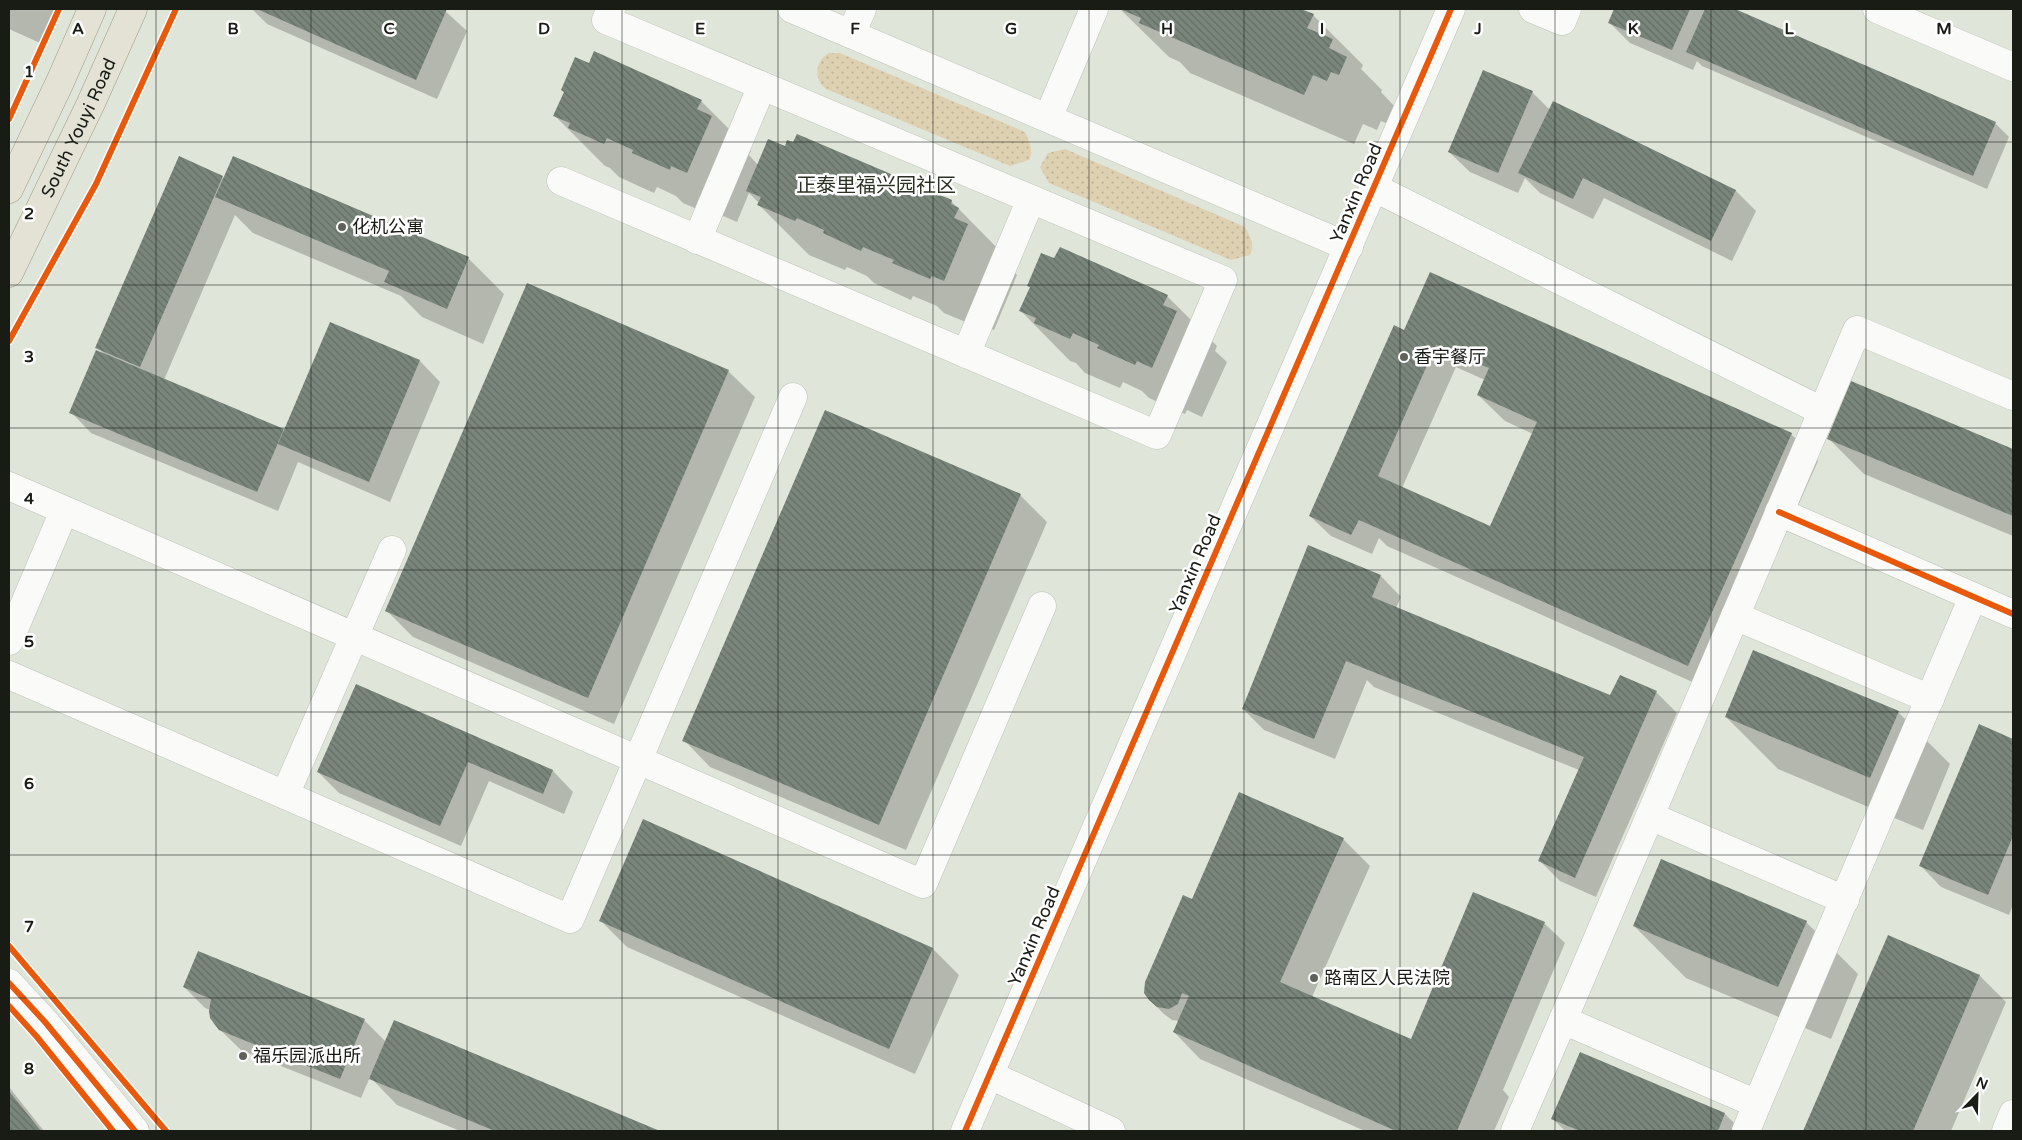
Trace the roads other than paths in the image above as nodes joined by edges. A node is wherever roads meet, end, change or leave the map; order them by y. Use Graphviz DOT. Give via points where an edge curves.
graph roads {
  1 [pos="92,9"];
  2 [pos="133,9"];
  3 [pos="611,9"];
  4 [pos="792,9"];
  5 [pos="862,9"];
  6 [pos="1094,9"];
  7 [pos="1451,9"];
  8 [pos="1533,9"];
  9 [pos="1567,9"];
  10 [pos="1876,9"];
  11 [pos="851,34"];
  12 [pos="2013,66"];
  13 [pos="762,86"];
  14 [pos="1048,118"];
  15 [pos="561,181"];
  16 [pos="1375,188"];
  17 [pos="9,189"];
  18 [pos="1031,199"];
  19 [pos="697,240"];
  20 [pos="1349,248"];
  21 [pos="9,273"];
  22 [pos="966,354"];
  23 [pos="2013,396"];
  24 [pos="793,397"];
  25 [pos="1822,412"];
  26 [pos="9,486"];
  27 [pos="64,510"];
  28 [pos="1779,512"];
  29 [pos="392,550"];
  30 [pos="1973,597"];
  31 [pos="1042,606"];
  32 [pos="2013,614"];
  33 [pos="1735,616"];
  34 [pos="354,636"];
  35 [pos="9,641"];
  36 [pos="9,674"];
  37 [pos="1930,699"];
  38 [pos="638,760"];
  39 [pos="285,794"];
  40 [pos="1650,816"];
  41 [pos="1845,900"];
  42 [pos="9,983"];
  43 [pos="1563,1020"];
  44 [pos="990,1075"];
  45 [pos="1757,1104"];
  46 [pos="2013,1114"];
  47 [pos="135,1131"];
  48 [pos="965,1131"];
  49 [pos="1111,1131"];
  50 [pos="1515,1131"];
  51 [pos="1746,1131"];
  52 [pos="2006,1131"];
  1 -- 17 [label="main road, South Youyi Road"];
  2 -- 21 [label="main road, South Youyi Road"];
  3 -- 13 [label="street" via="606,20"];
  4 -- 11 [label="street"];
  5 -- 11 [label="street"];
  6 -- 14 [label="street"];
  7 -- 16 [label="street, Yanxin Road"];
  8 -- 9 [label="street" via="1562,21"];
  10 -- 12 [label="street"];
  11 -- 14 [label="street"];
  13 -- 18 [label="street"];
  13 -- 19 [label="street"];
  14 -- 20 [label="street"];
  15 -- 19 [label="street"];
  16 -- 20 [label="street, Yanxin Road"];
  16 -- 25 [label="street"];
  18 -- 22 [label="street"];
  18 -- 22 [label="street" via="1223,280 1157,436"];
  19 -- 22 [label="street"];
  20 -- 44 [label="street, Yanxin Road"];
  23 -- 25 [label="street" via="1857,330"];
  24 -- 38 [label="street"];
  25 -- 28 [label="street"];
  26 -- 27 [label="street"];
  27 -- 34 [label="street"];
  27 -- 35 [label="street"];
  28 -- 30 [label="street"];
  28 -- 33 [label="street"];
  29 -- 34 [label="street"];
  30 -- 32 [label="street"];
  30 -- 37 [label="street"];
  31 -- 38 [label="street" via="923,884"];
  33 -- 37 [label="street"];
  33 -- 40 [label="street"];
  34 -- 38 [label="street"];
  34 -- 39 [label="street"];
  36 -- 39 [label="street"];
  37 -- 41 [label="street"];
  38 -- 39 [label="street" via="570,919"];
  40 -- 41 [label="street"];
  40 -- 43 [label="street"];
  41 -- 45 [label="street"];
  42 -- 47 [label="street"];
  43 -- 45 [label="street"];
  43 -- 50 [label="street"];
  44 -- 48 [label="street, Yanxin Road"];
  44 -- 49 [label="street"];
  45 -- 51 [label="street"];
  46 -- 52 [label="street"];
}
